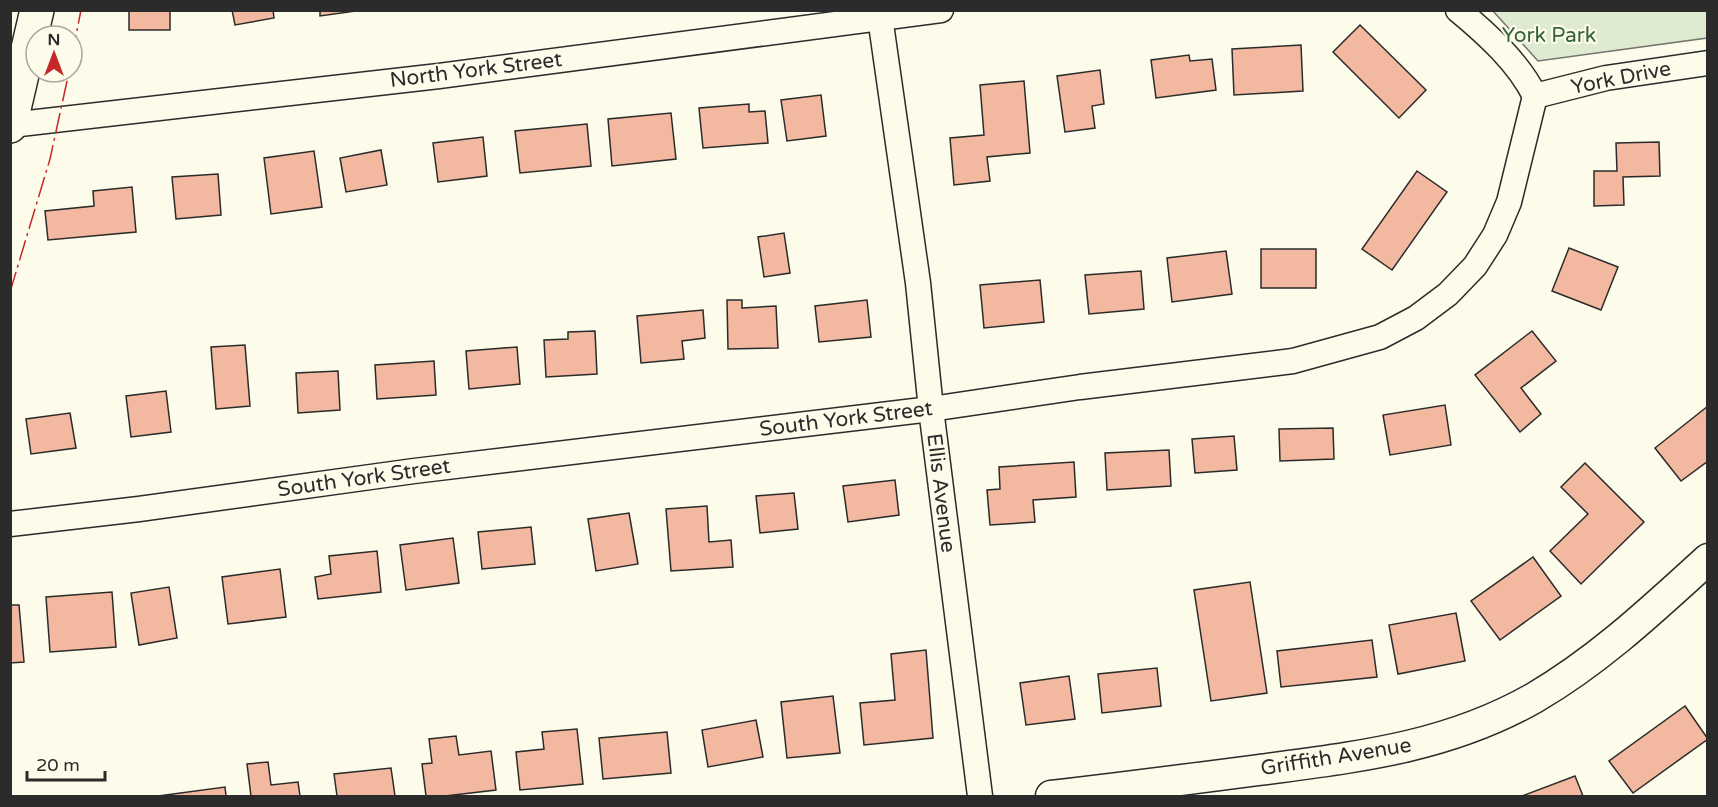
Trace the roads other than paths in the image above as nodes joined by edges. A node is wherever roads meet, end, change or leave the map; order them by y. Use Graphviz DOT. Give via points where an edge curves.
graph roads {
  1 [pos="37,10"];
  2 [pos="941,10"];
  3 [pos="1458,10"];
  4 [pos="879,14"];
  5 [pos="1707,63"];
  6 [pos="1535,96"];
  7 [pos="11,125"];
  8 [pos="931,410"];
  9 [pos="10,524"];
  10 [pos="1707,559"];
  11 [pos="980,796"];
  12 [pos="1052,796"];
  1 -- 7 [label="main road"];
  2 -- 4 [label="street, North York Street"];
  3 -- 6 [label="street" via="1504,53 1527,79"];
  4 -- 7 [label="street, North York Street" via="439,76"];
  4 -- 8 [label="street, Ellis Avenue" via="918,284"];
  5 -- 6 [label="street, York Drive" via="1606,78"];
  6 -- 8 [label="street, South York Street" via="1509,202 1496,235 1475,266 1448,294 1416,318 1380,337 1293,361"];
  8 -- 9 [label="street, South York Street"];
  8 -- 11 [label="street, Ellis Avenue"];
  10 -- 12 [label="street, Griffith Avenue" via="1620,639 1577,671 1484,722 1431,741 1374,754"];
}
